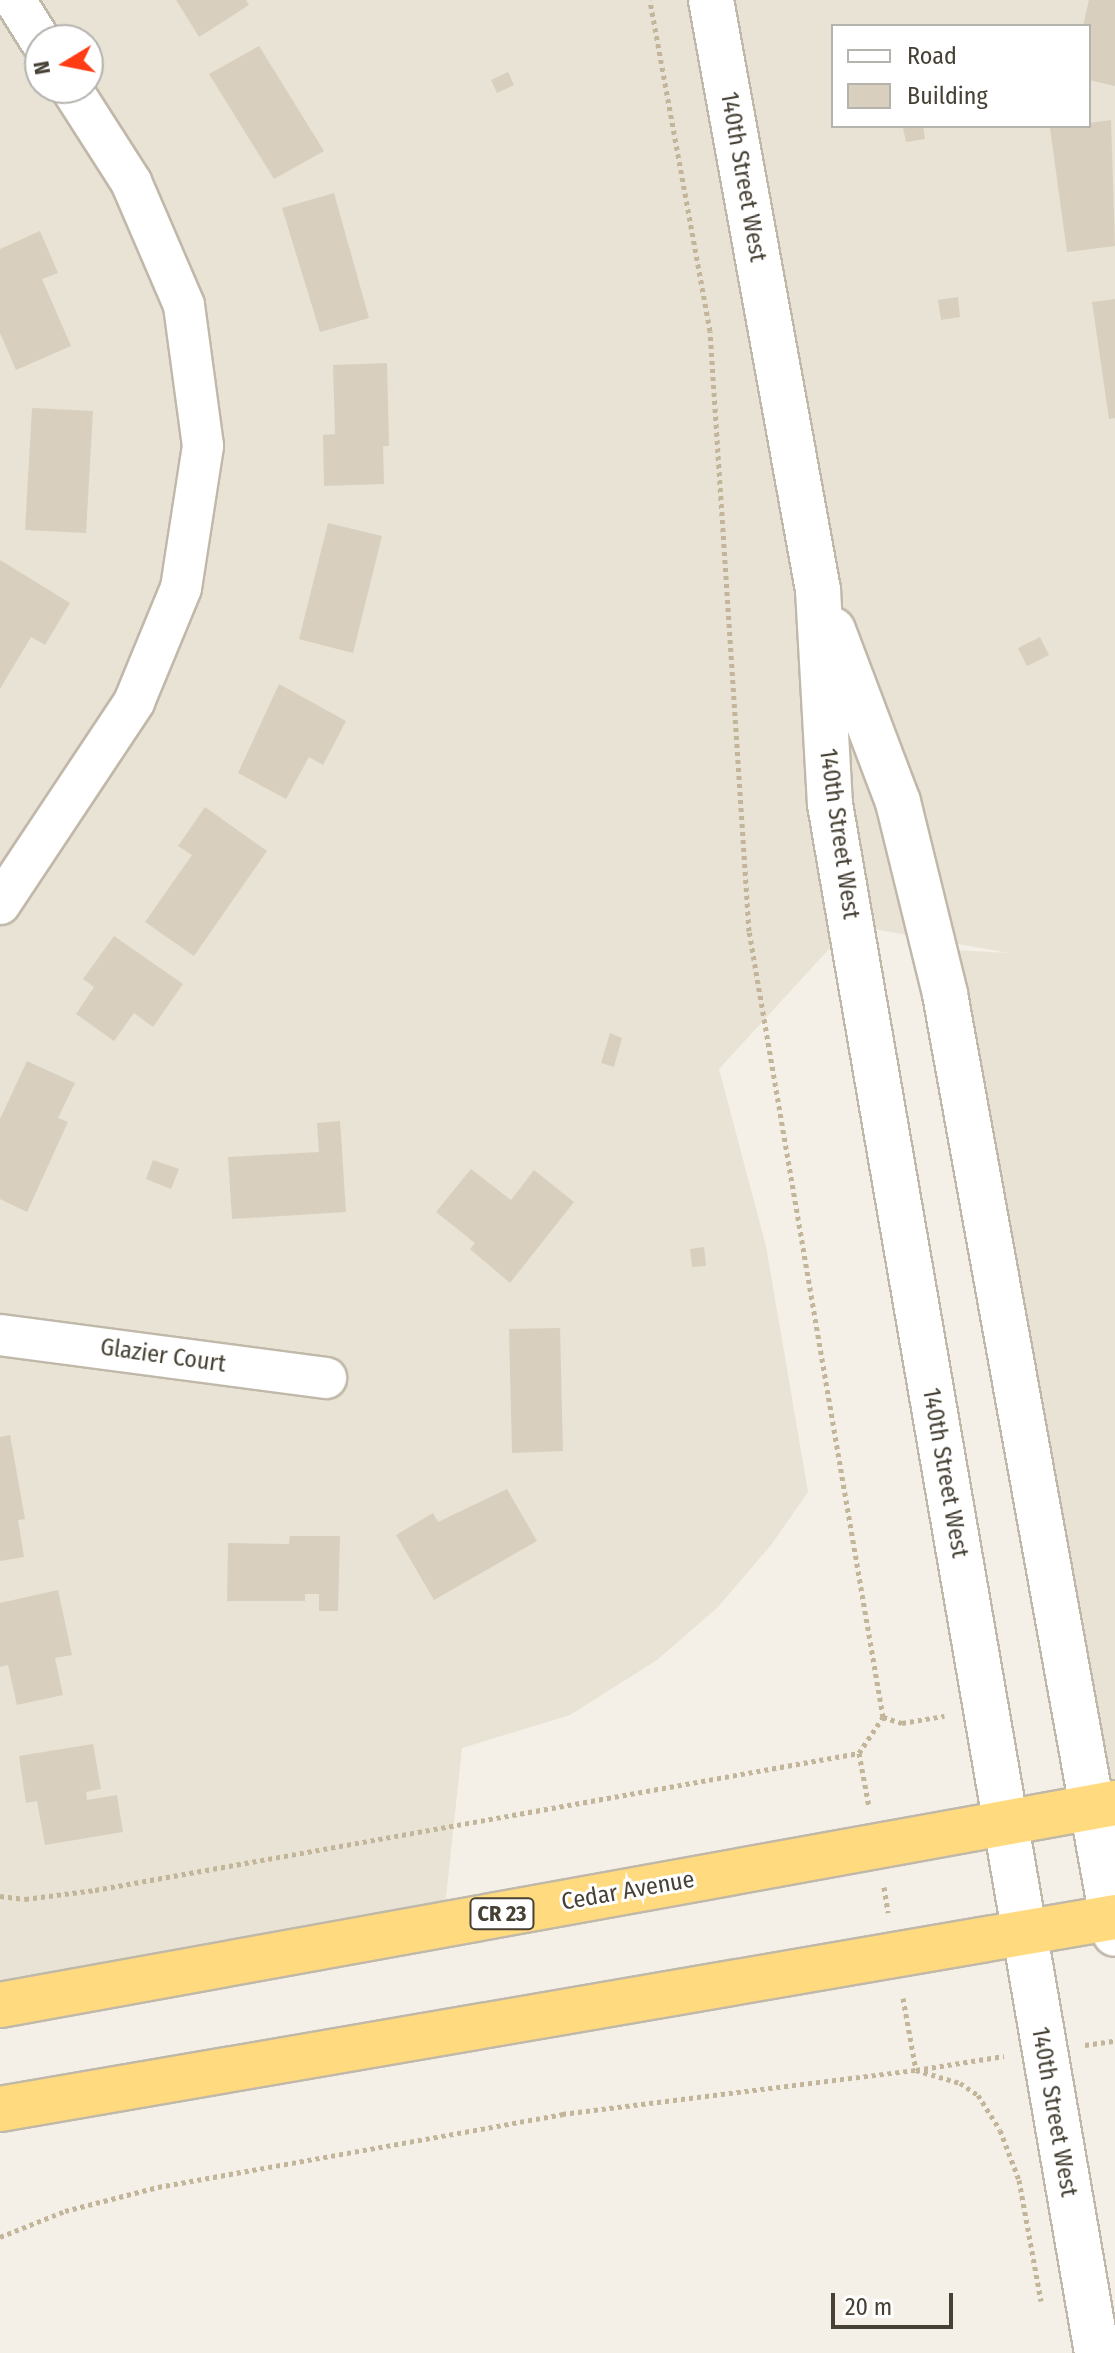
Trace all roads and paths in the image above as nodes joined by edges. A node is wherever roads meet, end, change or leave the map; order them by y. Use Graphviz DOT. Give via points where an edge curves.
graph roads {
  1 [pos="15,0"];
  2 [pos="650,0"];
  3 [pos="711,0"];
  4 [pos="30,24"];
  5 [pos="81,104"];
  6 [pos="818,590"];
  7 [pos="12,856"];
  8 [pos="0,904"];
  9 [pos="0,1335"];
  10 [pos="326,1378"];
  11 [pos="1104,1805"];
  12 [pos="1005,1823"];
  13 [pos="0,1896"];
  14 [pos="1114,1923"];
  15 [pos="1024,1933"];
  16 [pos="0,2005"];
  17 [pos="0,2109"];
  18 [pos="0,2237"];
  19 [pos="1042,2306"];
  20 [pos="1097,2353"];
  1 -- 4 [label="street"];
  2 -- 13 [label="path" via="710,331 749,931 883,1717 859,1753 95,1890 25,1899"];
  3 -- 6 [label="street, 140th Street West"];
  5 -- 7 [label="street" via="131,182 184,305 203,446 181,588 134,702"];
  6 -- 11 [label="street, 140th Street West" via="898,802 945,994"];
  6 -- 12 [label="street, 140th Street West" via="830,804"];
  7 -- 8 [label="street"];
  9 -- 10 [label="street, Glazier Court"];
  11 -- 12 [label="highway, Cedar Avenue / CR 23"];
  11 -- 14 [label="street, 140th Street West"];
  12 -- 15 [label="street, 140th Street West"];
  12 -- 16 [label="highway, Cedar Avenue / CR 23"];
  14 -- 15 [label="highway"];
  15 -- 17 [label="highway"];
  15 -- 20 [label="street, 140th Street West"];
  18 -- 19 [label="path" via="65,2211 204,2179 562,2114 916,2070 960,2083 978,2095 1000,2130 1019,2180"];
}
